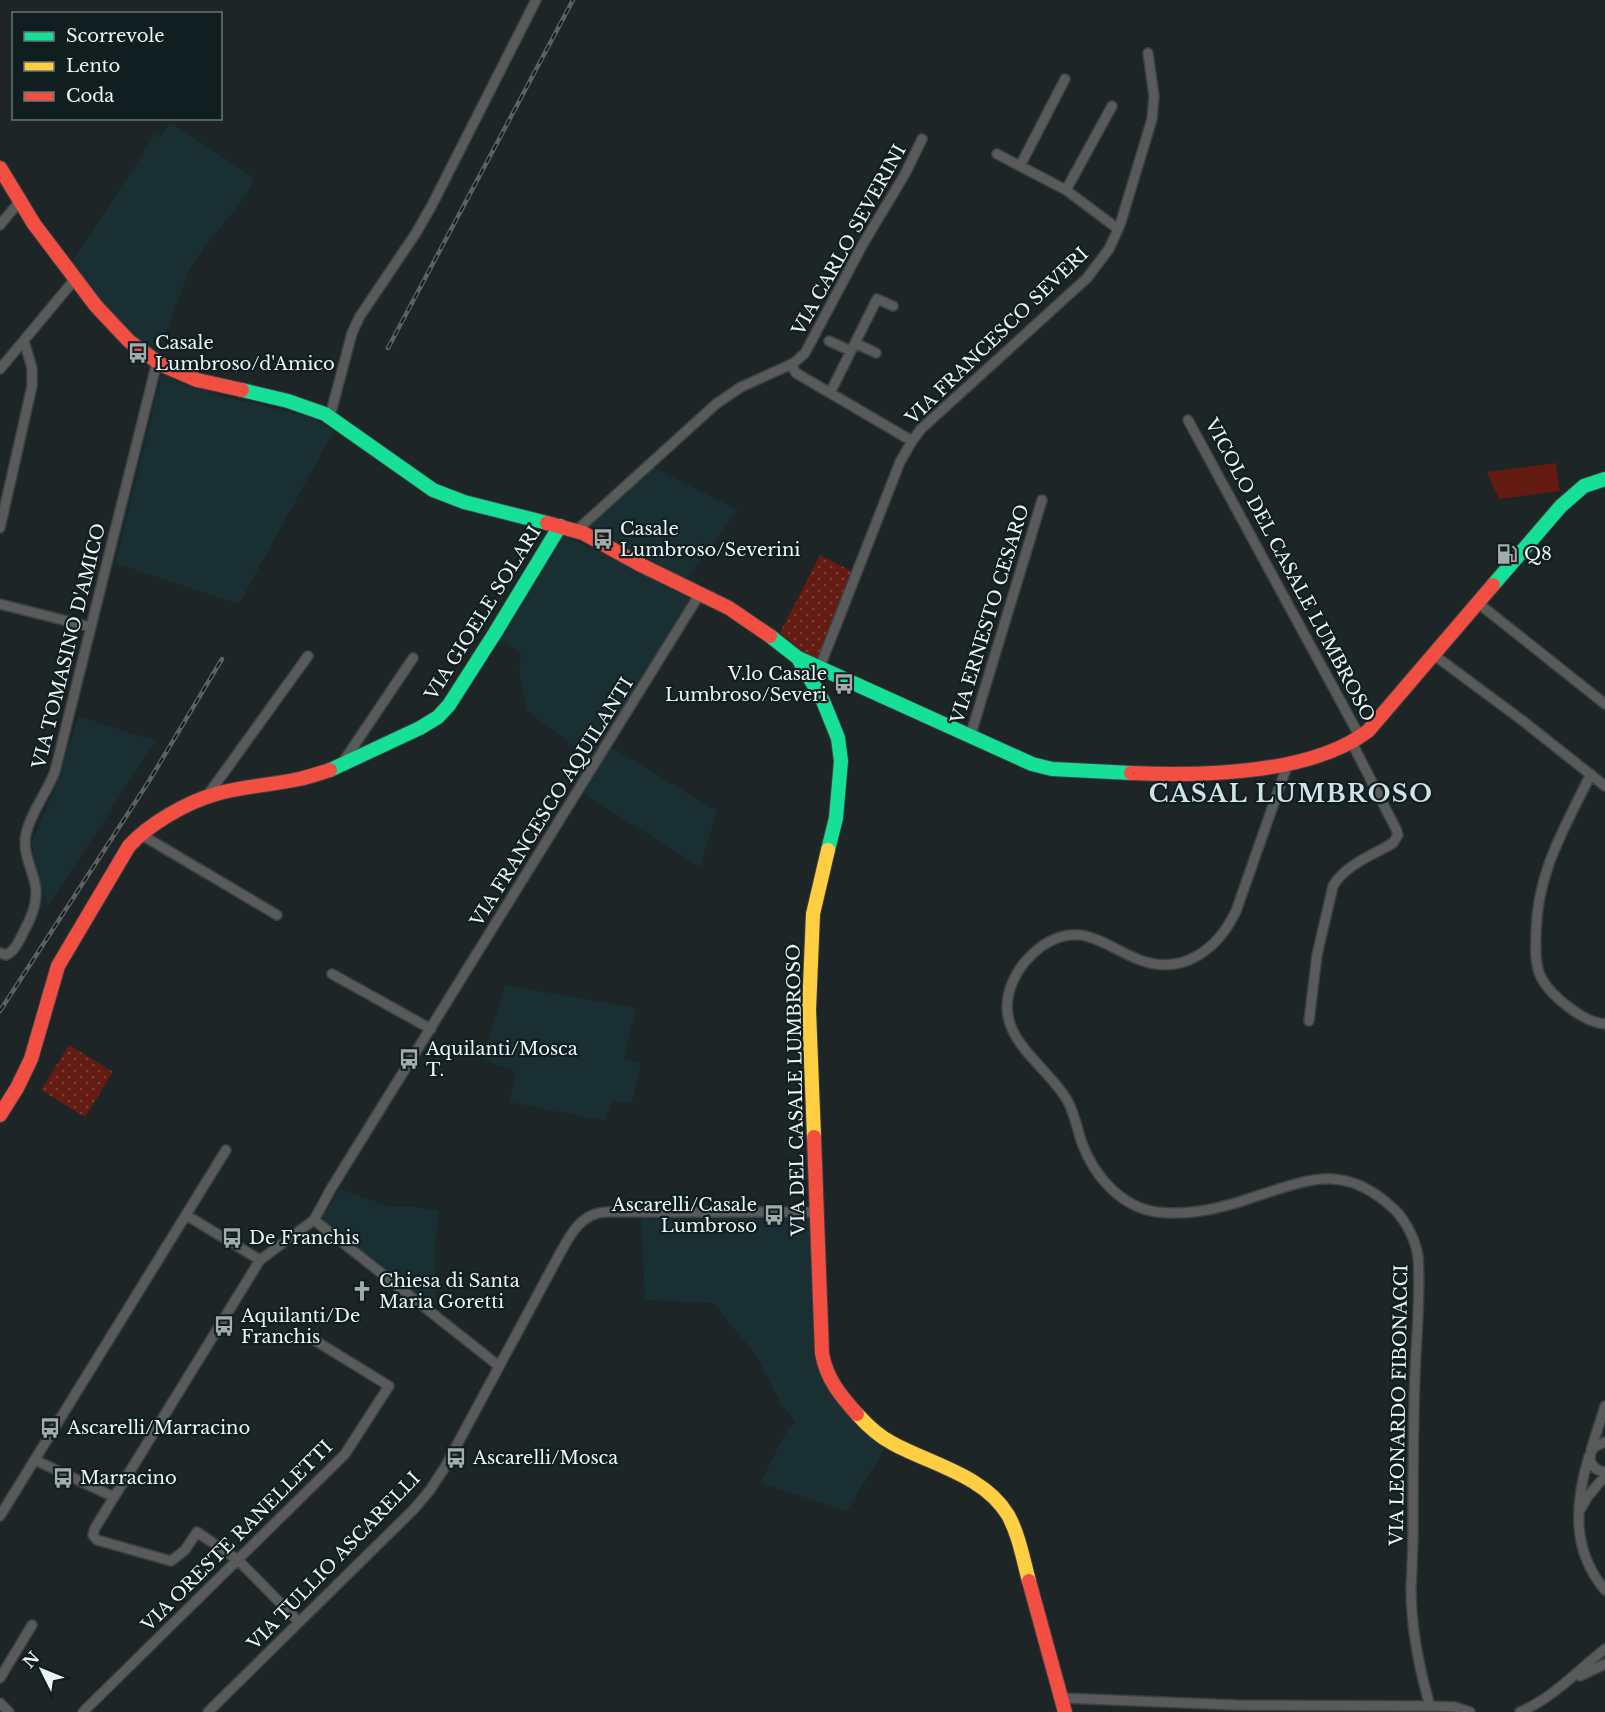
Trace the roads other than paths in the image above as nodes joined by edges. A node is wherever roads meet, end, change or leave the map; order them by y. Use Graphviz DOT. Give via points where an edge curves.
graph roads {
  1 [pos="536,0"];
  2 [pos="1149,53"];
  3 [pos="1065,79"];
  4 [pos="1112,106"];
  5 [pos="922,139"];
  6 [pos="997,154"];
  7 [pos="1020,166"];
  8 [pos="0,168"];
  9 [pos="1066,190"];
  10 [pos="19,202"];
  11 [pos="0,225"];
  12 [pos="1118,229"];
  13 [pos="75,279"];
  14 [pos="893,306"];
  15 [pos="24,341"];
  16 [pos="829,341"];
  17 [pos="853,347"];
  18 [pos="876,353"];
  19 [pos="157,362"];
  20 [pos="791,364"];
  21 [pos="0,369"];
  22 [pos="830,393"];
  23 [pos="330,416"];
  24 [pos="1188,420"];
  25 [pos="912,441"];
  26 [pos="1605,479"];
  27 [pos="1042,500"];
  28 [pos="560,526"];
  29 [pos="0,528"];
  30 [pos="576,531"];
  31 [pos="701,592"];
  32 [pos="1478,603"];
  33 [pos="0,604"];
  34 [pos="91,627"];
  35 [pos="1434,655"];
  36 [pos="308,656"];
  37 [pos="413,658"];
  38 [pos="798,658"];
  39 [pos="819,669"];
  40 [pos="1605,704"];
  41 [pos="970,737"];
  42 [pos="1356,740"];
  43 [pos="1288,763"];
  44 [pos="340,767"];
  45 [pos="1591,774"];
  46 [pos="1605,786"];
  47 [pos="205,798"];
  48 [pos="141,834"];
  49 [pos="278,915"];
  50 [pos="0,953"];
  51 [pos="332,974"];
  52 [pos="1309,1021"];
  53 [pos="1605,1024"];
  54 [pos="431,1029"];
  55 [pos="0,1114"];
  56 [pos="226,1150"];
  57 [pos="816,1212"];
  58 [pos="186,1215"];
  59 [pos="314,1220"];
  60 [pos="260,1260"];
  61 [pos="311,1338"];
  62 [pos="499,1366"];
  63 [pos="1604,1411"];
  64 [pos="1605,1435"];
  65 [pos="1605,1442"];
  66 [pos="1590,1453"];
  67 [pos="35,1460"];
  68 [pos="1605,1474"];
  69 [pos="114,1497"];
  70 [pos="1578,1515"];
  71 [pos="0,1516"];
  72 [pos="238,1560"];
  73 [pos="1605,1590"];
  74 [pos="299,1622"];
  75 [pos="32,1625"];
  76 [pos="1605,1649"];
  77 [pos="1605,1664"];
  78 [pos="0,1678"];
  79 [pos="1569,1681"];
  80 [pos="0,1703"];
  81 [pos="1064,1705"];
  82 [pos="1430,1706"];
  83 [pos="1235,1709"];
  84 [pos="9,1712"];
  85 [pos="83,1712"];
  86 [pos="208,1712"];
  87 [pos="1470,1712"];
  88 [pos="1520,1712"];
  1 -- 23 [label="street" via="432,205 360,316"];
  2 -- 12 [label="street, VIA FRANCESCO SEVERI" via="1153,115"];
  3 -- 7 [label="street"];
  4 -- 9 [label="street"];
  5 -- 20 [label="street, VIA CARLO SEVERINI" via="813,340"];
  6 -- 7 [label="street"];
  7 -- 9 [label="street"];
  8 -- 10 [label="street, VIA DEL CASALE LUMBROSO"];
  9 -- 12 [label="street"];
  10 -- 11 [label="street"];
  10 -- 13 [label="street, VIA DEL CASALE LUMBROSO"];
  12 -- 25 [label="street, VIA FRANCESCO SEVERI" via="1106,254 1087,278"];
  13 -- 15 [label="street"];
  13 -- 19 [label="street, VIA DEL CASALE LUMBROSO" via="114,326"];
  14 -- 17 [label="street" via="877,299"];
  15 -- 21 [label="street"];
  15 -- 29 [label="street" via="32,368 32,390"];
  16 -- 17 [label="street"];
  17 -- 18 [label="street"];
  17 -- 22 [label="street"];
  19 -- 23 [label="street, VIA DEL CASALE LUMBROSO" via="196,380 295,402"];
  19 -- 34 [label="street, VIA TOMASINO D'AMICO"];
  20 -- 22 [label="street" via="796,373"];
  20 -- 30 [label="street, VIA CARLO SEVERINI" via="722,399"];
  22 -- 25 [label="street"];
  23 -- 28 [label="street, VIA DEL CASALE LUMBROSO" via="436,491"];
  24 -- 42 [label="street, VICOLO DEL CASALE LUMBROSO"];
  25 -- 39 [label="street, VIA FRANCESCO SEVERI" via="900,462"];
  26 -- 32 [label="street, VICOLO DEL CASALE LUMBROSO" via="1584,486 1564,502"];
  27 -- 41 [label="street, VIA ERNESTO CESARO"];
  28 -- 30 [label="street, VIA DEL CASALE LUMBROSO"];
  28 -- 44 [label="street, VIA GIOELE SOLARI" via="444,712 423,727"];
  30 -- 31 [label="street, VIA DEL CASALE LUMBROSO"];
  31 -- 38 [label="street, VIA DEL CASALE LUMBROSO" via="737,612"];
  31 -- 54 [label="street, VIA FRANCESCO AQUILANTI"];
  32 -- 35 [label="street, VICOLO DEL CASALE LUMBROSO"];
  32 -- 40 [label="street"];
  33 -- 34 [label="street"];
  34 -- 50 [label="street, VIA TOMASINO D'AMICO" via="55,771 26,836 26,853 36,890 33,911 11,952"];
  35 -- 42 [label="street, VICOLO DEL CASALE LUMBROSO" via="1373,726"];
  35 -- 45 [label="street"];
  36 -- 47 [label="street"];
  37 -- 44 [label="street, VIA GIOELE SOLARI"];
  38 -- 39 [label="street, VICOLO DEL CASALE LUMBROSO"];
  38 -- 57 [label="street, VIA DEL CASALE LUMBROSO" via="834,724 841,761 837,811 811,934 809,1019"];
  39 -- 41 [label="street, VICOLO DEL CASALE LUMBROSO"];
  41 -- 43 [label="street, VICOLO DEL CASALE LUMBROSO" via="1039,766 1083,771 1199,775"];
  42 -- 43 [label="street, VICOLO DEL CASALE LUMBROSO"];
  42 -- 52 [label="street" via="1398,835 1393,843 1344,872 1333,886 1317,955"];
  43 -- 82 [label="street, VIA LEONARDO FIBONACCI" via="1237,908 1211,947 1189,961 1166,965 1140,960 1091,937 1058,938 1038,949 1018,971 1009,992 1009,1018 1023,1048 1068,1102 1097,1172 1133,1205 1156,1212 1192,1213 1300,1182 1330,1178 1365,1188 1401,1217 1418,1257 1411,1592 1418,1660"];
  44 -- 47 [label="street, VIA GIOELE SOLARI"];
  45 -- 46 [label="street"];
  45 -- 53 [label="street" via="1543,878 1536,916 1535,959 1550,992 1581,1016"];
  47 -- 48 [label="street, VIA GIOELE SOLARI"];
  48 -- 49 [label="street"];
  48 -- 55 [label="street, VIA GIOELE SOLARI" via="127,850 58,966 29,1064"];
  51 -- 54 [label="street"];
  54 -- 59 [label="street, VIA FRANCESCO AQUILANTI"];
  56 -- 58 [label="street"];
  57 -- 62 [label="street, VIA TULLIO ASCARELLI" via="590,1215 567,1241"];
  57 -- 81 [label="street, VIA DEL CASALE LUMBROSO" via="821,1352 830,1380 849,1407 879,1435 975,1482 1003,1507 1016,1533"];
  58 -- 60 [label="street"];
  58 -- 67 [label="street"];
  59 -- 60 [label="street, VIA FRANCESCO AQUILANTI"];
  59 -- 62 [label="street"];
  60 -- 69 [label="street, VIA FRANCESCO AQUILANTI"];
  61 -- 72 [label="street, VIA ORESTE RANELLETTI" via="389,1386 345,1454"];
  62 -- 74 [label="street, VIA TULLIO ASCARELLI" via="430,1490"];
  63 -- 64 [label="street"];
  63 -- 66 [label="street"];
  65 -- 66 [label="street" via="1597,1444"];
  66 -- 68 [label="street" via="1592,1466"];
  66 -- 70 [label="street" via="1579,1494"];
  67 -- 69 [label="street"];
  67 -- 71 [label="street"];
  68 -- 70 [label="street"];
  69 -- 72 [label="street, VIA FRANCESCO AQUILANTI" via="95,1528 93,1535 97,1540 171,1561 185,1550 197,1532"];
  70 -- 73 [label="street" via="1586,1557"];
  72 -- 74 [label="street"];
  72 -- 85 [label="street, VIA ORESTE RANELLETTI"];
  74 -- 86 [label="street, VIA TULLIO ASCARELLI"];
  75 -- 78 [label="street"];
  76 -- 79 [label="street"];
  77 -- 79 [label="street"];
  79 -- 88 [label="street"];
  80 -- 84 [label="street"];
  81 -- 83 [label="street"];
  82 -- 83 [label="street"];
  82 -- 87 [label="street"];
}
